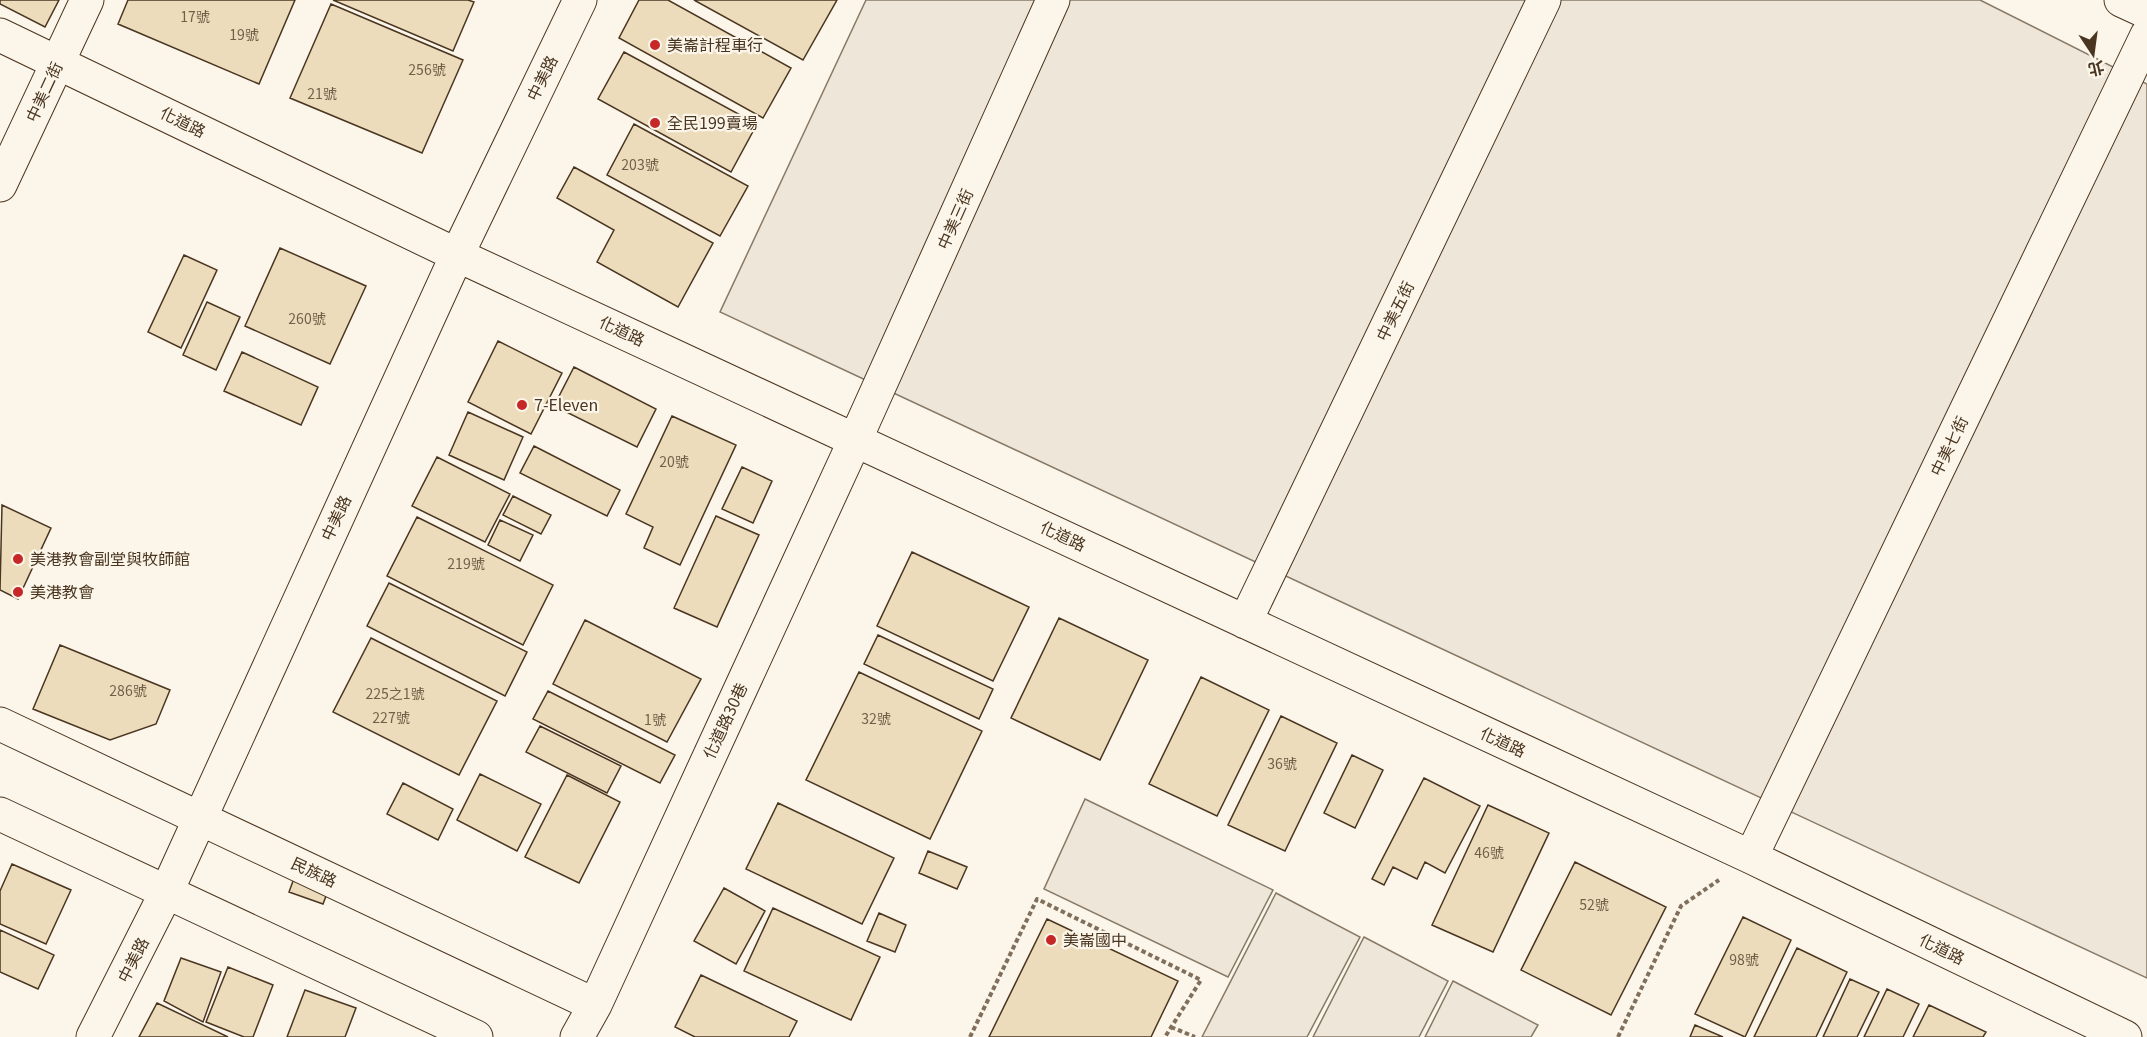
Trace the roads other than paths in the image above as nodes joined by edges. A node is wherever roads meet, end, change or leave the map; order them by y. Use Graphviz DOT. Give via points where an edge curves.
graph roads {
  1 [pos="87,0"];
  2 [pos="580,0"];
  3 [pos="1053,0"];
  4 [pos="1544,0"];
  5 [pos="2121,0"];
  6 [pos="2147,12"];
  7 [pos="0,35"];
  8 [pos="2147,35"];
  9 [pos="58,62"];
  10 [pos="0,185"];
  11 [pos="457,255"];
  12 [pos="856,438"];
  13 [pos="1245,622"];
  14 [pos="0,724"];
  15 [pos="0,814"];
  16 [pos="199,817"];
  17 [pos="1751,857"];
  18 [pos="166,893"];
  19 [pos="595,1005"];
  20 [pos="93,1037"];
  21 [pos="476,1037"];
  22 [pos="577,1037"];
  23 [pos="2125,1037"];
  1 -- 9 [label="street, 中美二街"];
  2 -- 11 [label="street, 中美路"];
  3 -- 12 [label="street, 中美三街"];
  4 -- 13 [label="street, 中美五街"];
  5 -- 6 [label="street"];
  7 -- 9 [label="street, 化道路"];
  8 -- 17 [label="street, 中美七街"];
  9 -- 10 [label="street, 中美二街"];
  9 -- 11 [label="street, 化道路"];
  11 -- 12 [label="street, 化道路"];
  11 -- 16 [label="street, 中美路"];
  12 -- 13 [label="street, 化道路"];
  12 -- 19 [label="street, 化道路30巷"];
  13 -- 17 [label="street, 化道路"];
  14 -- 16 [label="street, 民族路"];
  15 -- 18 [label="street"];
  16 -- 18 [label="street, 中美路"];
  16 -- 19 [label="street, 民族路"];
  17 -- 23 [label="street, 化道路"];
  18 -- 20 [label="street, 中美路"];
  18 -- 21 [label="street"];
  19 -- 22 [label="street"];
}
